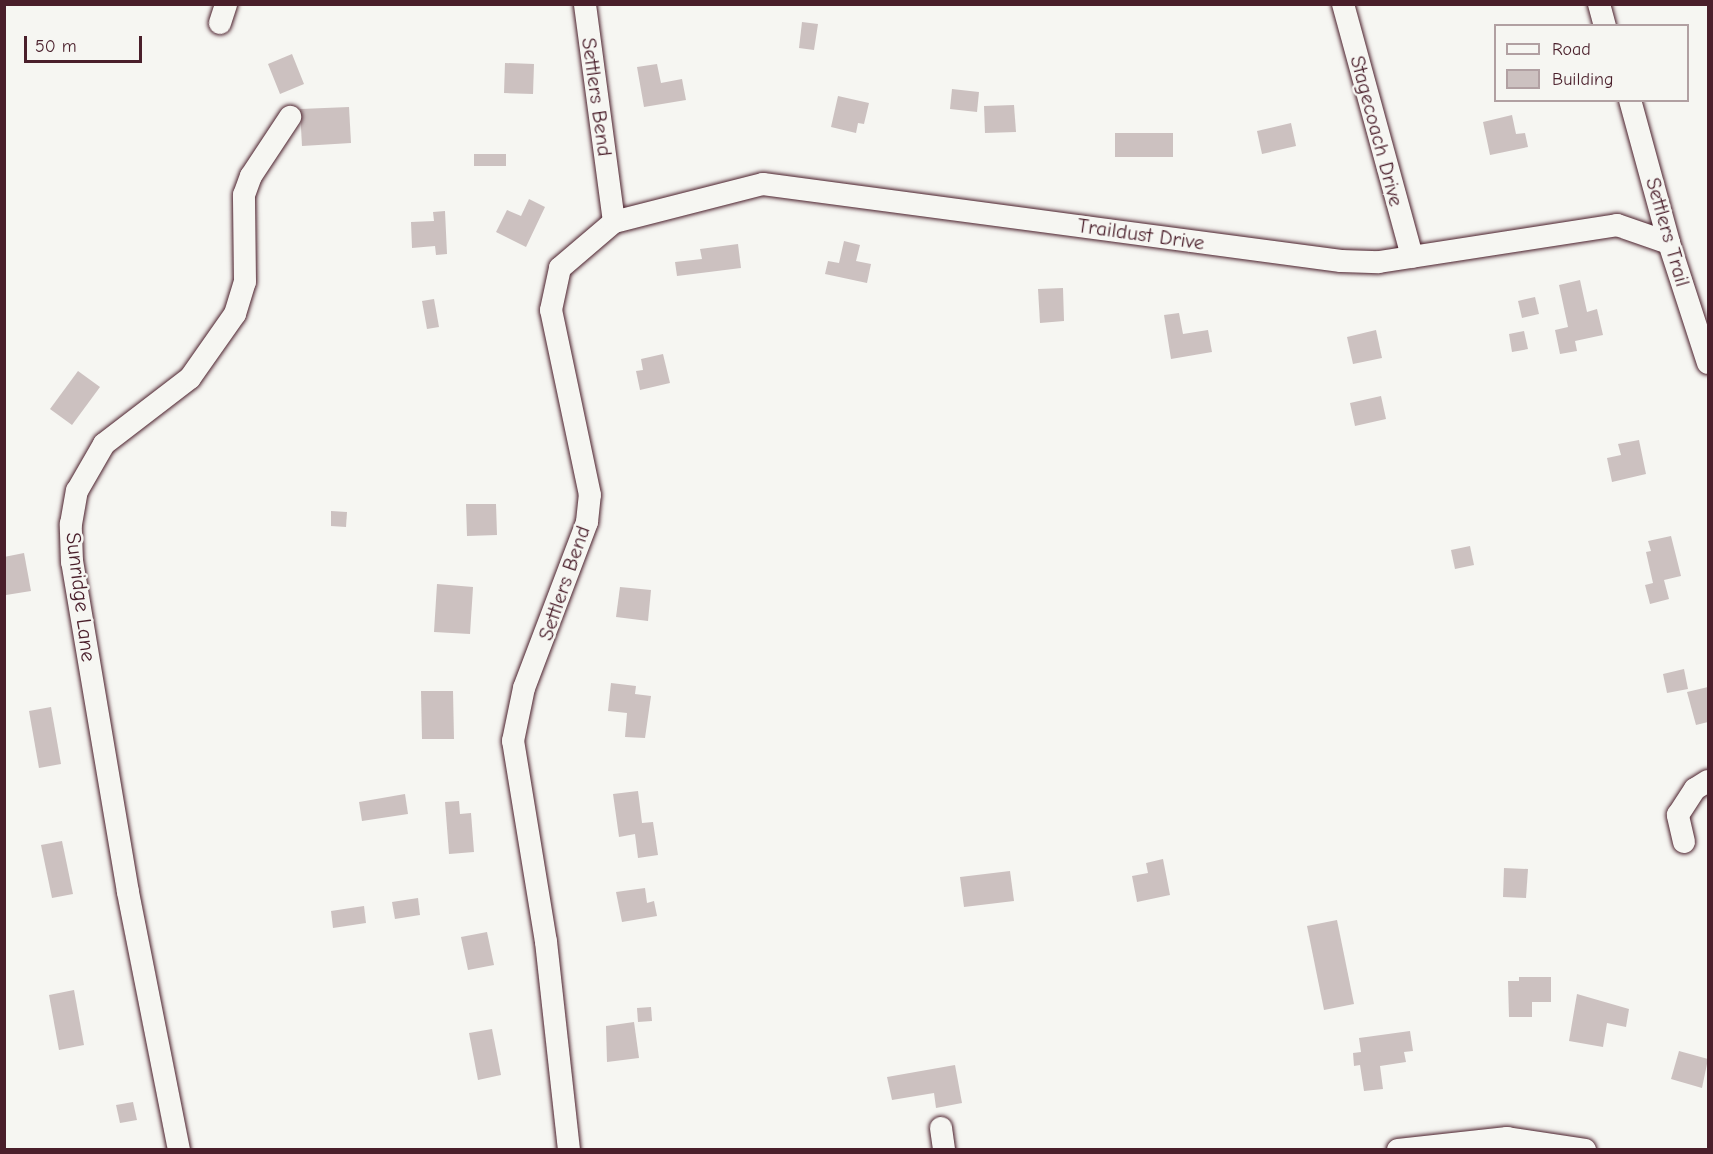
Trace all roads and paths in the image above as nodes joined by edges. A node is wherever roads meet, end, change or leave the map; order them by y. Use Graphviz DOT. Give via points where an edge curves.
graph roads {
  1 [pos="585,4"];
  2 [pos="1343,4"];
  3 [pos="1599,4"];
  4 [pos="1604,24"];
  5 [pos="1631,102"];
  6 [pos="291,117"];
  7 [pos="614,222"];
  8 [pos="1669,243"];
  9 [pos="1412,257"];
  10 [pos="1708,363"];
  11 [pos="1708,781"];
  12 [pos="1684,842"];
  13 [pos="179,1149"];
  14 [pos="568,1149"];
  15 [pos="1398,1149"];
  16 [pos="1585,1149"];
  1 -- 7 [label="street, Settlers Bend"];
  2 -- 9 [label="street, Stagecoach Drive"];
  3 -- 4 [label="street"];
  5 -- 8 [label="street, Settlers Trail"];
  6 -- 13 [label="street, Sunridge Lane" via="250,176 244,195 245,282 235,314 190,378 104,444 76,491 70,524 72,562 126,881"];
  7 -- 9 [label="street, Traildust Drive" via="763,184 1341,261"];
  7 -- 14 [label="street, Settlers Bend" via="573,254 560,268 553,287 552,330 590,495 587,522 524,688 513,741 546,942"];
  8 -- 9 [label="street, Traildust Drive" via="1625,226 1608,225"];
  8 -- 10 [label="street, Settlers Trail"];
  11 -- 12 [label="street" via="1695,789 1678,815"];
  15 -- 16 [label="street" via="1507,1138"];
}
